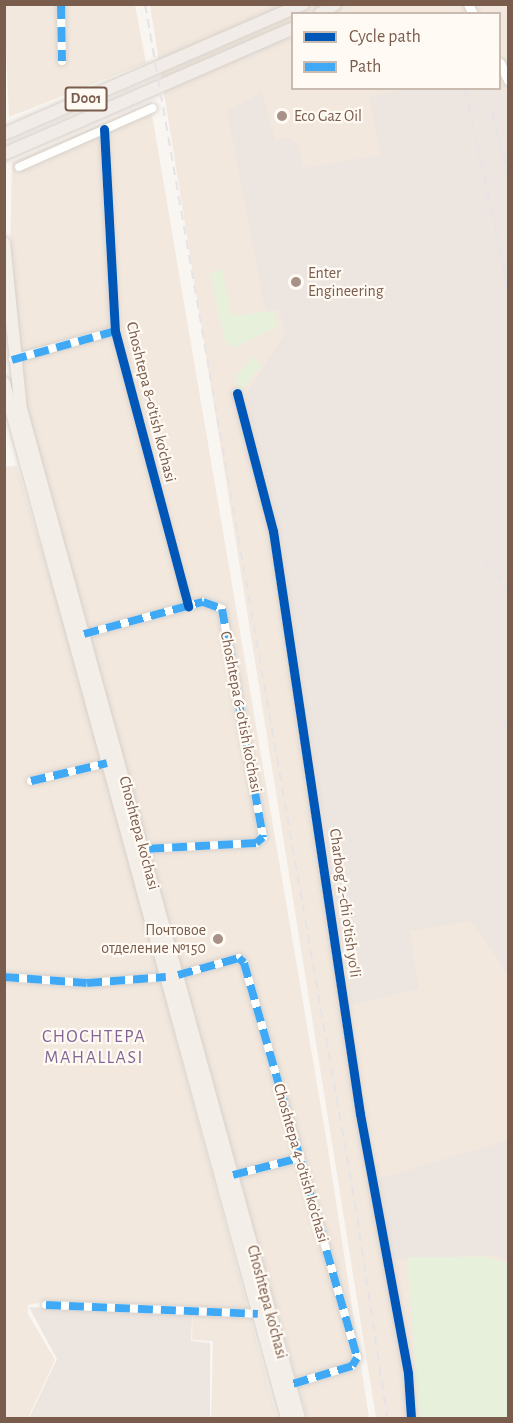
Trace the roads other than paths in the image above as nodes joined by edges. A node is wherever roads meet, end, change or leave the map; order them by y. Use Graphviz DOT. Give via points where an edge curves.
graph roads {
  1 [pos="61,4"];
  2 [pos="303,4"];
  3 [pos="291,28"];
  4 [pos="62,61"];
  5 [pos="153,108"];
  6 [pos="104,129"];
  7 [pos="4,134"];
  8 [pos="4,154"];
  9 [pos="19,167"];
  10 [pos="4,243"];
  11 [pos="115,331"];
  12 [pos="12,360"];
  13 [pos="4,383"];
  14 [pos="237,393"];
  15 [pos="54,553"];
  16 [pos="188,606"];
  17 [pos="84,634"];
  18 [pos="107,763"];
  19 [pos="31,781"];
  20 [pos="144,849"];
  21 [pos="4,976"];
  22 [pos="172,976"];
  23 [pos="204,1094"];
  24 [pos="299,1158"];
  25 [pos="233,1175"];
  26 [pos="46,1305"];
  27 [pos="258,1314"];
  28 [pos="289,1385"];
  29 [pos="287,1419"];
  30 [pos="299,1419"];
  31 [pos="411,1419"];
  1 -- 4 [label="street"];
  2 -- 7 [label="highway, D001"];
  3 -- 8 [label="highway, D001"];
  5 -- 6 [label="street"];
  6 -- 9 [label="street"];
  6 -- 11 [label="street, Choshtepa 8-o'tish ko'chasi"];
  10 -- 12 [label="main road, Choshtepa ko'chasi"];
  11 -- 12 [label="street"];
  11 -- 16 [label="street, Choshtepa 8-o'tish ko'chasi"];
  12 -- 15 [label="main road, Choshtepa ko'chasi"];
  13 -- 15 [label="main road, Choshtepa ko'chasi"];
  14 -- 31 [label="street, Charbog' 2-chi o'tish yo'li" via="273,531 360,1114 408,1374"];
  15 -- 17 [label="main road, Choshtepa ko'chasi"];
  15 -- 18 [label="main road, Choshtepa ko'chasi"];
  16 -- 17 [label="street, Choshtepa 6-o'tish ko'chasi"];
  16 -- 20 [label="street, Choshtepa 6-o'tish ko'chasi" via="203,602 222,609 263,837 256,843"];
  17 -- 20 [label="main road, Choshtepa ko'chasi"];
  18 -- 19 [label="street"];
  18 -- 22 [label="main road, Choshtepa ko'chasi"];
  20 -- 22 [label="main road, Choshtepa ko'chasi"];
  21 -- 22 [label="street" via="87,983"];
  22 -- 23 [label="main road, Choshtepa ko'chasi"];
  22 -- 24 [label="street, Choshtepa 4-o'tish ko'chasi" via="242,960"];
  23 -- 25 [label="main road, Choshtepa ko'chasi"];
  23 -- 27 [label="main road, Choshtepa ko'chasi"];
  24 -- 25 [label="street"];
  24 -- 28 [label="street, Choshtepa 4-o'tish ko'chasi" via="357,1361"];
  25 -- 28 [label="main road, Choshtepa ko'chasi"];
  26 -- 27 [label="street"];
  27 -- 29 [label="main road, Choshtepa ko'chasi"];
  28 -- 30 [label="main road, Choshtepa ko'chasi"];
}
